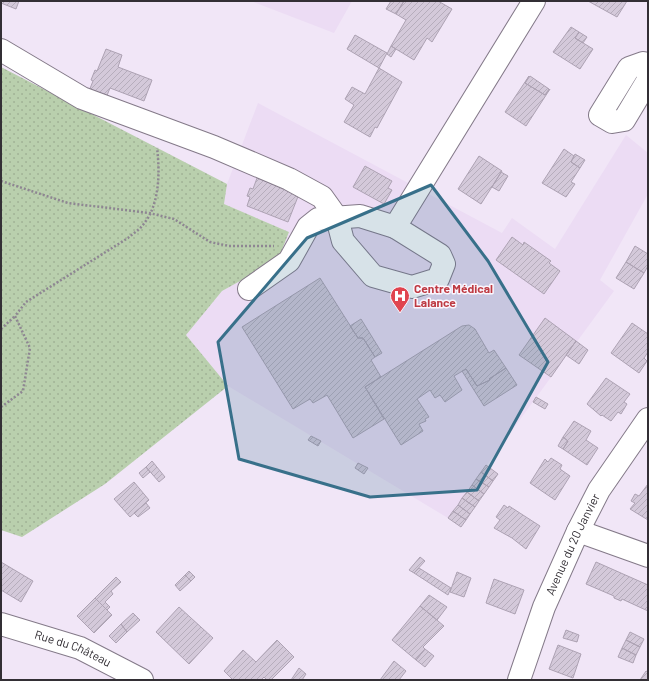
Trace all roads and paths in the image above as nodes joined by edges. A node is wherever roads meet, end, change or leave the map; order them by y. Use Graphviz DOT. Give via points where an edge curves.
graph roads {
  1 [pos="534,1"];
  2 [pos="1,50"];
  3 [pos="648,64"];
  4 [pos="648,80"];
  5 [pos="163,129"];
  6 [pos="1,181"];
  7 [pos="149,213"];
  8 [pos="337,218"];
  9 [pos="394,227"];
  10 [pos="296,246"];
  11 [pos="249,289"];
  12 [pos="15,316"];
  13 [pos="1,329"];
  14 [pos="1,407"];
  15 [pos="648,419"];
  16 [pos="578,531"];
  17 [pos="648,556"];
  18 [pos="1,624"];
  19 [pos="142,680"];
  20 [pos="519,680"];
  1 -- 9 [label="street"];
  2 -- 5 [label="street" via="82,98"];
  3 -- 4 [label="street" via="629,68 600,115 612,122 624,120"];
  5 -- 7 [label="path" via="157,147 160,168 157,194"];
  5 -- 8 [label="street" via="214,147 289,179 322,197"];
  6 -- 7 [label="path" via="68,203"];
  7 -- 10 [label="path" via="174,219 210,242 229,246"];
  7 -- 12 [label="path" via="143,226 128,238 26,302"];
  8 -- 9 [label="street" via="360,216"];
  8 -- 9 [label="street" via="343,241 373,276 412,287 438,279 444,264 440,255"];
  8 -- 10 [label="street" via="318,219 308,227"];
  10 -- 11 [label="street" via="289,261"];
  12 -- 13 [label="path"];
  12 -- 14 [label="path" via="30,348 23,391"];
  15 -- 16 [label="street, Avenue du 20 Janvier" via="600,490"];
  16 -- 17 [label="street"];
  16 -- 20 [label="street, Avenue du 20 Janvier" via="544,607"];
  18 -- 19 [label="street, Rue du Château" via="80,648"];
}
